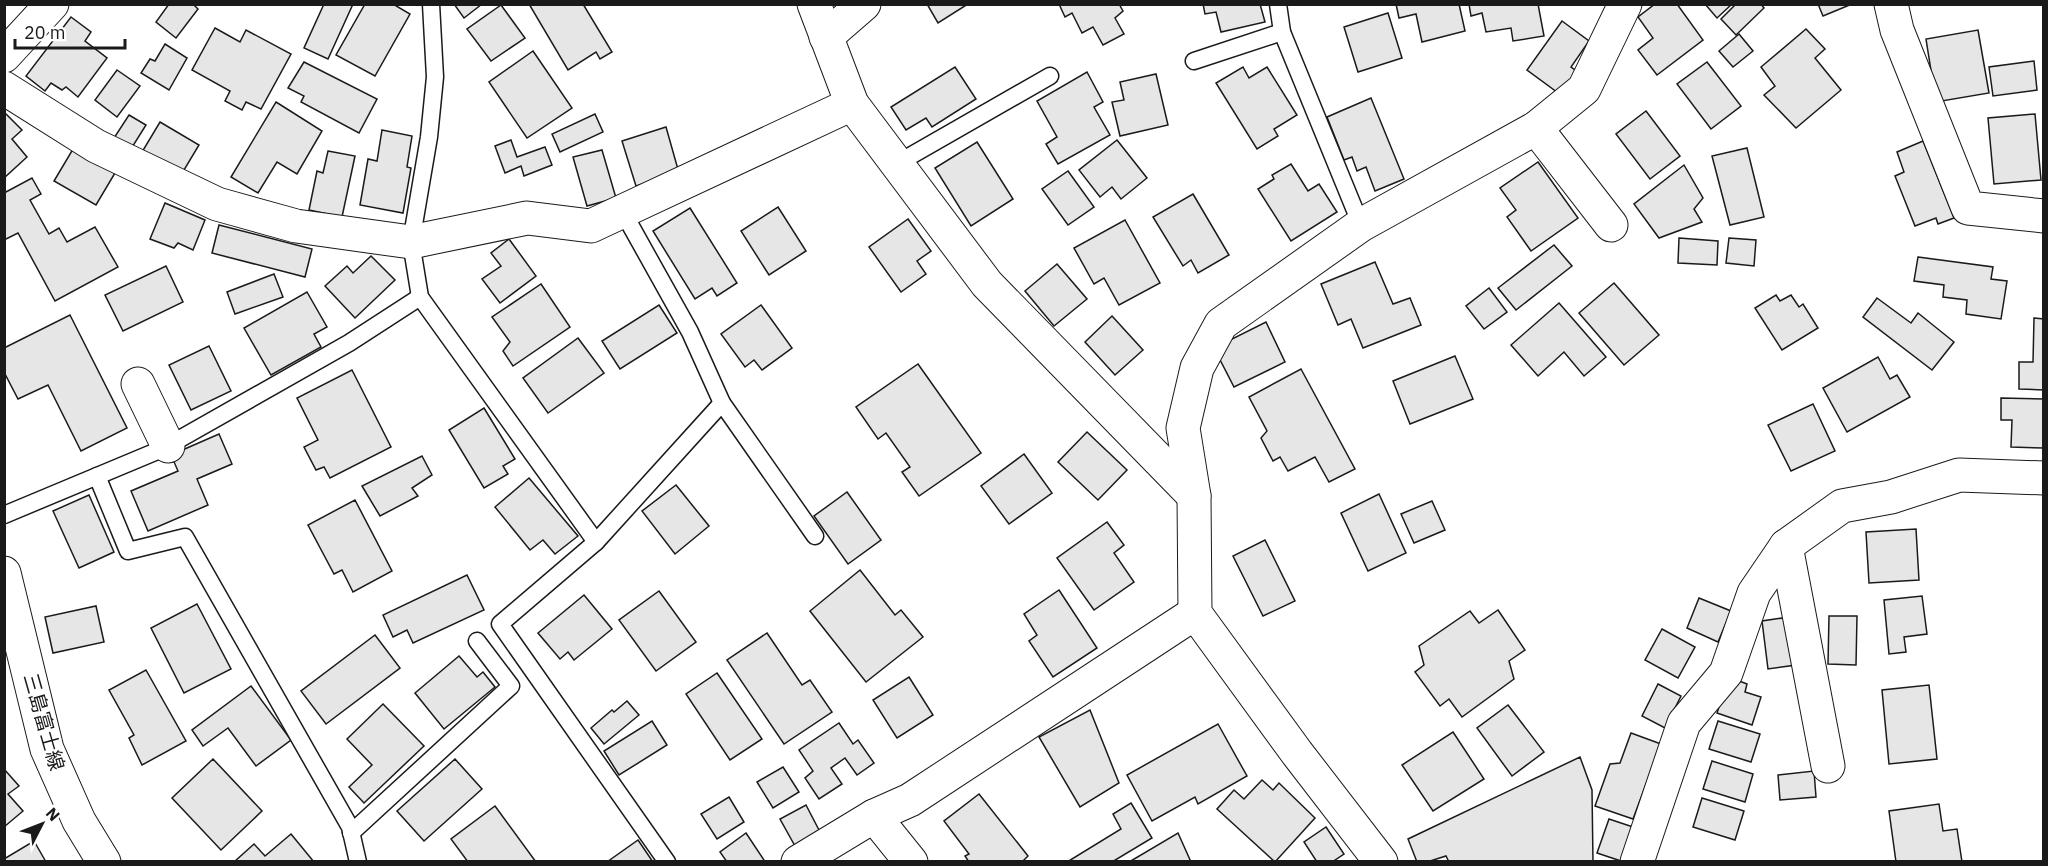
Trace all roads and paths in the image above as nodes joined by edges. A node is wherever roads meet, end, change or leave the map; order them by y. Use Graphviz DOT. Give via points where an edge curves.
graph roads {
  1 [pos="51,4"];
  2 [pos="431,4"];
  3 [pos="814,4"];
  4 [pos="864,4"];
  5 [pos="1278,4"];
  6 [pos="1625,4"];
  7 [pos="1891,4"];
  8 [pos="1282,32"];
  9 [pos="826,37"];
  10 [pos="4,56"];
  11 [pos="1194,61"];
  12 [pos="1050,76"];
  13 [pos="4,88"];
  14 [pos="852,104"];
  15 [pos="1536,128"];
  16 [pos="898,163"];
  17 [pos="623,212"];
  18 [pos="2043,216"];
  19 [pos="1361,225"];
  20 [pos="1611,225"];
  21 [pos="411,242"];
  22 [pos="420,297"];
  23 [pos="138,384"];
  24 [pos="722,403"];
  25 [pos="168,446"];
  26 [pos="97,476"];
  27 [pos="2043,478"];
  28 [pos="1194,496"];
  29 [pos="4,514"];
  30 [pos="815,536"];
  31 [pos="596,542"];
  32 [pos="1786,546"];
  33 [pos="4,573"];
  34 [pos="1195,613"];
  35 [pos="477,641"];
  36 [pos="1828,766"];
  37 [pos="874,816"];
  38 [pos="351,832"];
  39 [pos="1376,860"];
  40 [pos="104,861"];
  41 [pos="358,861"];
  42 [pos="667,861"];
  43 [pos="798,861"];
  44 [pos="911,861"];
  45 [pos="1637,861"];
  1 -- 10 [label="street"];
  2 -- 21 [label="lane" via="435,77"];
  3 -- 9 [label="street"];
  4 -- 9 [label="street"];
  5 -- 8 [label="lane"];
  6 -- 15 [label="street" via="1584,89"];
  7 -- 18 [label="street" via="1897,30 1968,208"];
  8 -- 11 [label="lane"];
  8 -- 19 [label="lane"];
  9 -- 14 [label="street"];
  12 -- 16 [label="lane"];
  13 -- 21 [label="street" via="96,146 217,204 296,226"];
  14 -- 16 [label="street"];
  14 -- 17 [label="street"];
  15 -- 19 [label="street"];
  15 -- 20 [label="street"];
  16 -- 28 [label="street" via="987,284"];
  17 -- 21 [label="street" via="591,226 527,218"];
  17 -- 24 [label="lane" via="690,332"];
  19 -- 28 [label="street" via="1221,324 1197,368 1183,428"];
  21 -- 22 [label="lane"];
  22 -- 25 [label="lane" via="349,343"];
  22 -- 31 [label="lane"];
  23 -- 25 [label="street"];
  24 -- 30 [label="lane"];
  24 -- 31 [label="lane"];
  25 -- 26 [label="lane"];
  26 -- 29 [label="lane"];
  26 -- 38 [label="lane" via="128,551 185,537"];
  27 -- 32 [label="street" via="1959,475 1891,497 1842,506"];
  28 -- 34 [label="street"];
  31 -- 42 [label="lane" via="500,624"];
  32 -- 36 [label="street"];
  32 -- 45 [label="street" via="1754,593 1726,673 1684,723"];
  33 -- 40 [label="street, 三島富士線" via="47,748 79,821"];
  34 -- 37 [label="street" via="910,800"];
  34 -- 39 [label="street"];
  35 -- 38 [label="lane" via="511,686"];
  37 -- 43 [label="street"];
  37 -- 44 [label="street"];
  38 -- 41 [label="lane"];
}
